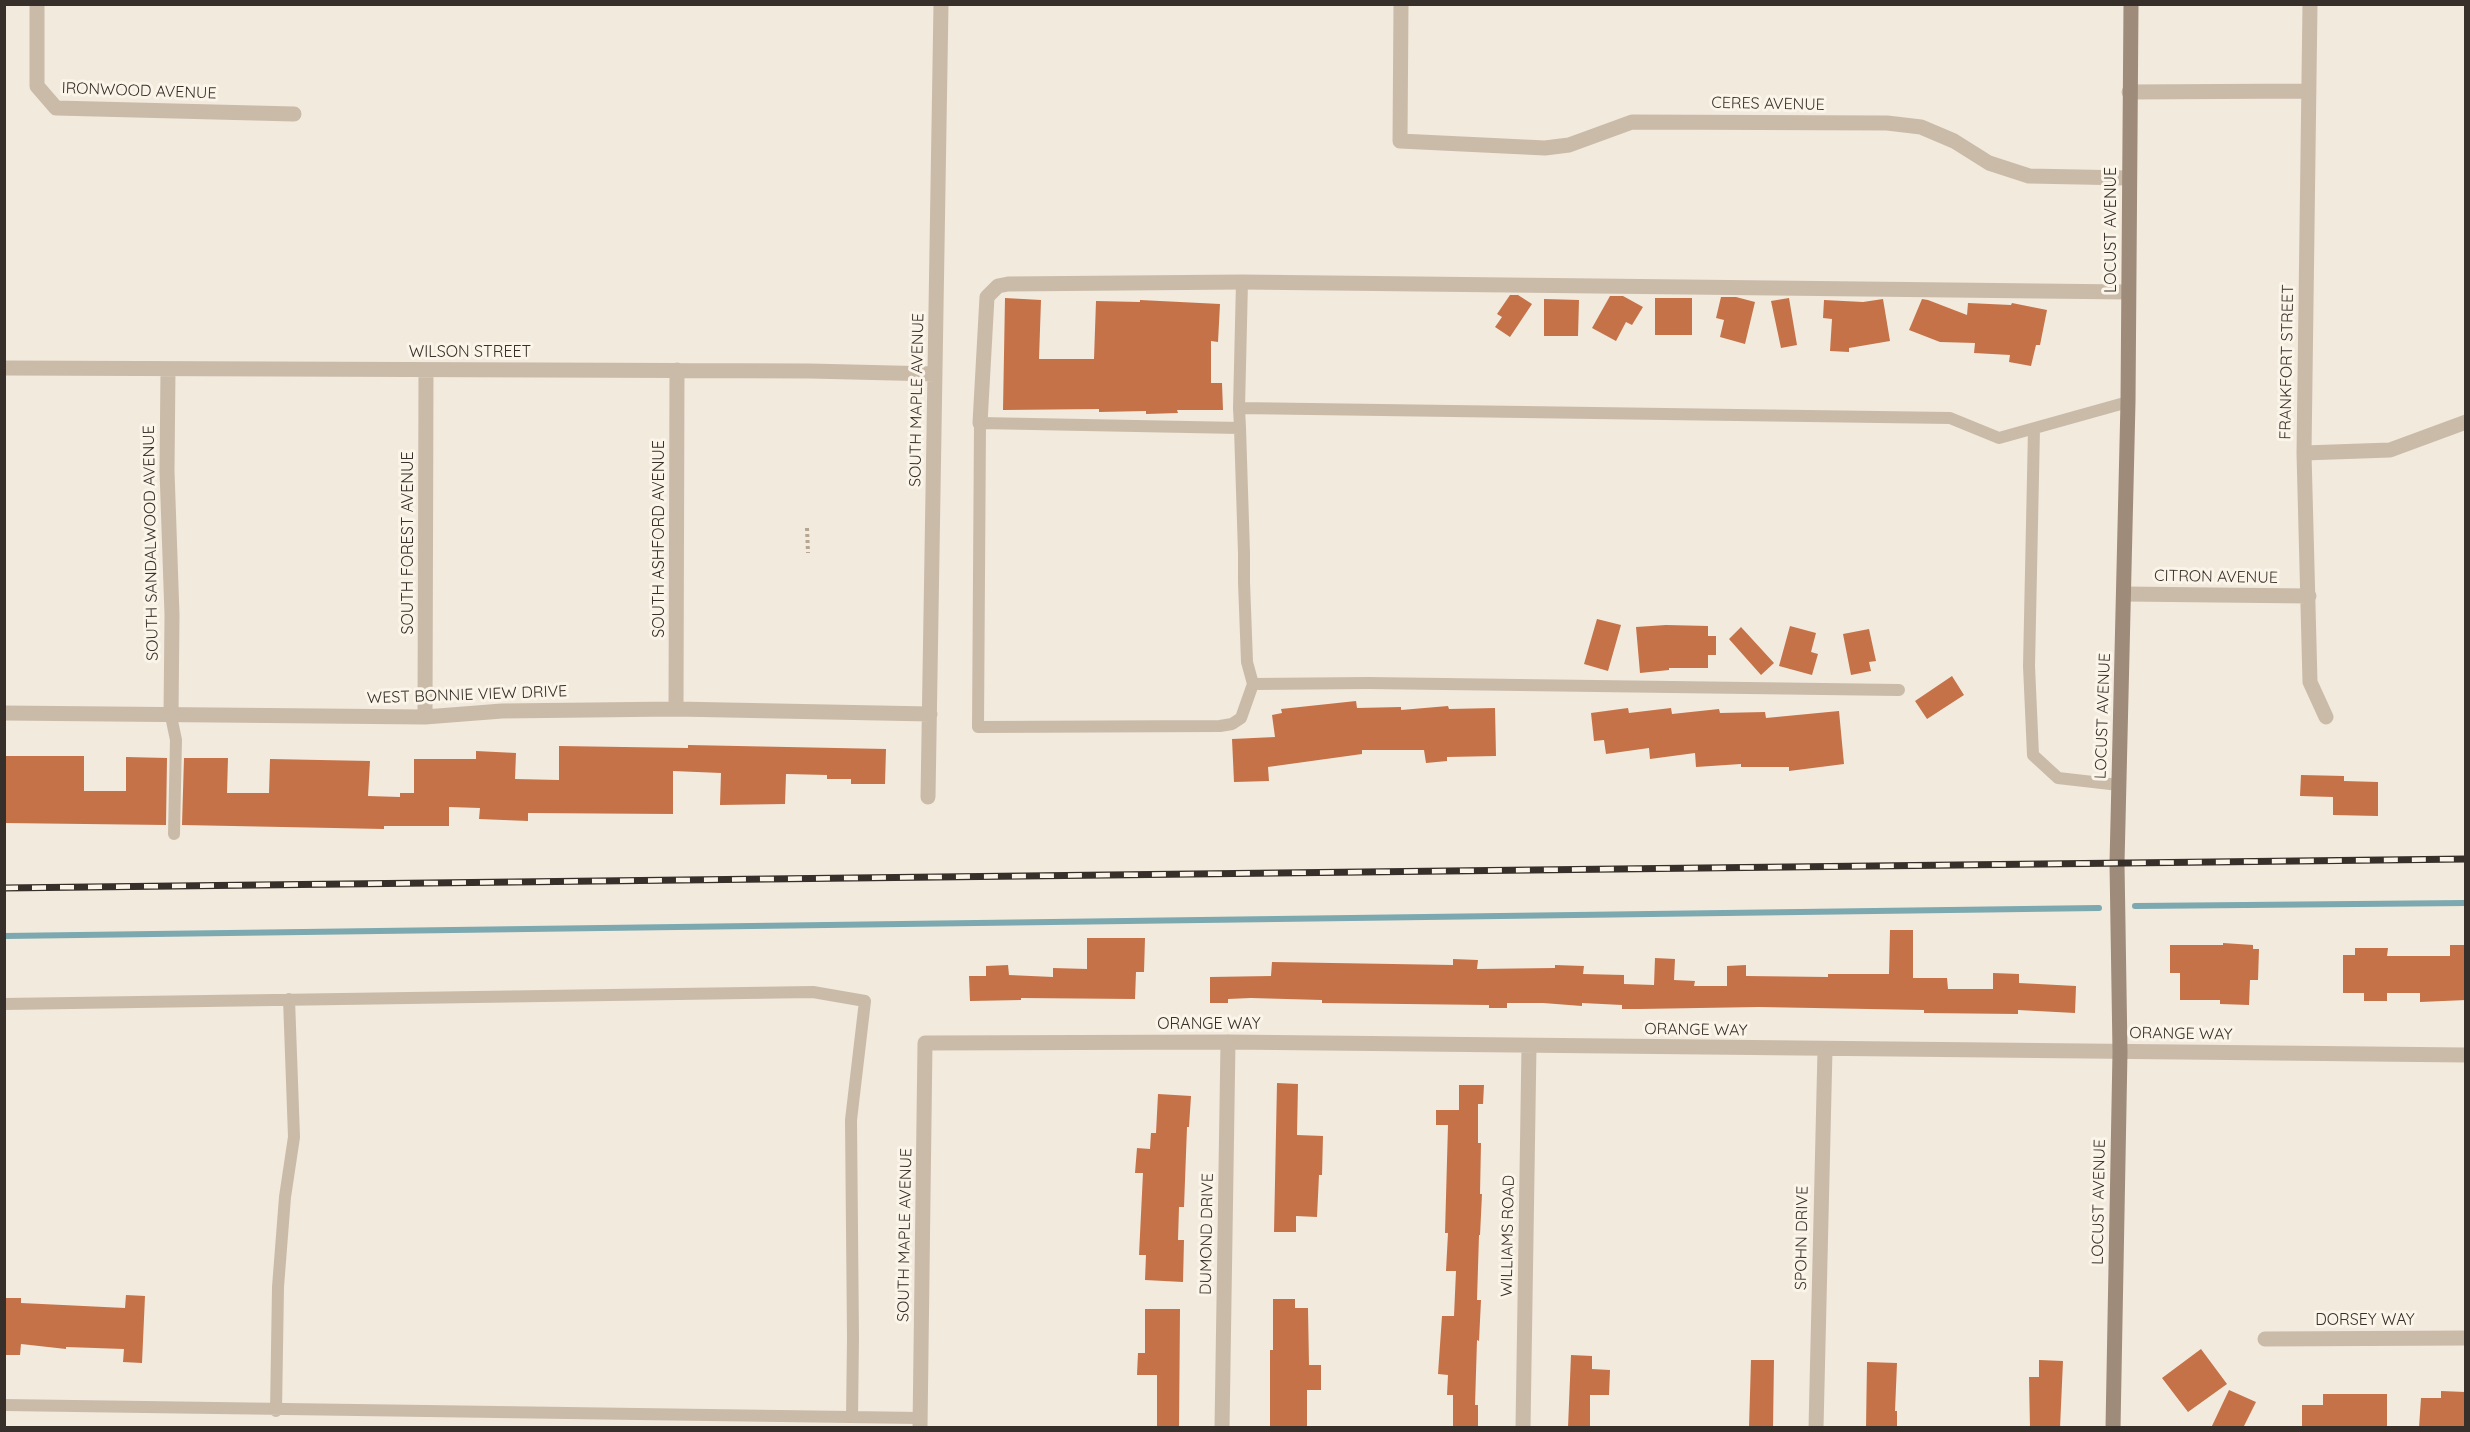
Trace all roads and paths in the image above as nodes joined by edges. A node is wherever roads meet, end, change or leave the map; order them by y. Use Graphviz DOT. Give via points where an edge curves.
graph roads {
  1 [pos="37,4"];
  2 [pos="941,4"];
  3 [pos="1401,4"];
  4 [pos="2131,4"];
  5 [pos="2310,4"];
  6 [pos="2129,92"];
  7 [pos="2309,92"];
  8 [pos="294,114"];
  9 [pos="2129,178"];
  10 [pos="1242,282"];
  11 [pos="2128,292"];
  12 [pos="4,368"];
  13 [pos="168,369"];
  14 [pos="426,370"];
  15 [pos="677,370"];
  16 [pos="935,374"];
  17 [pos="2128,402"];
  18 [pos="1239,408"];
  19 [pos="2466,422"];
  20 [pos="980,423"];
  21 [pos="1240,428"];
  22 [pos="2034,429"];
  23 [pos="2304,453"];
  24 [pos="807,528"];
  25 [pos="808,553"];
  26 [pos="2124,594"];
  27 [pos="2309,596"];
  28 [pos="1253,684"];
  29 [pos="1899,690"];
  30 [pos="676,709"];
  31 [pos="4,713"];
  32 [pos="930,714"];
  33 [pos="171,716"];
  34 [pos="425,717"];
  35 [pos="2326,717"];
  36 [pos="2119,785"];
  37 [pos="928,797"];
  38 [pos="174,834"];
  39 [pos="289,999"];
  40 [pos="4,1004"];
  41 [pos="1228,1042"];
  42 [pos="925,1043"];
  43 [pos="1529,1046"];
  44 [pos="1825,1050"];
  45 [pos="2120,1052"];
  46 [pos="2466,1055"];
  47 [pos="2466,1338"];
  48 [pos="2265,1339"];
  49 [pos="4,1405"];
  50 [pos="276,1411"];
  51 [pos="852,1417"];
  52 [pos="920,1423"];
  53 [pos="1222,1428"];
  54 [pos="1523,1428"];
  55 [pos="1816,1428"];
  56 [pos="2113,1428"];
  1 -- 8 [label="street, IRONWOOD AVENUE" via="37,86 56,108"];
  2 -- 16 [label="street, SOUTH MAPLE AVENUE"];
  3 -- 9 [label="street, CERES AVENUE" via="1400,141 1545,148 1569,145 1632,122 1887,123 1921,127 1954,141 1989,163 2029,176"];
  4 -- 6 [label="street, LOCUST AVENUE"];
  5 -- 7 [label="street, FRANKFORT STREET"];
  6 -- 7 [label="street"];
  6 -- 9 [label="street, LOCUST AVENUE"];
  7 -- 23 [label="street, FRANKFORT STREET"];
  9 -- 11 [label="street, LOCUST AVENUE"];
  10 -- 11 [label="street"];
  10 -- 18 [label="lane"];
  10 -- 20 [label="street" via="998,286 986,303"];
  11 -- 17 [label="street, LOCUST AVENUE"];
  12 -- 13 [label="street, WILSON STREET"];
  13 -- 14 [label="street, WILSON STREET"];
  13 -- 33 [label="street, SOUTH SANDALWOOD AVENUE"];
  14 -- 15 [label="street, WILSON STREET"];
  14 -- 34 [label="street, SOUTH FOREST AVENUE"];
  15 -- 16 [label="street, WILSON STREET"];
  15 -- 30 [label="street, SOUTH ASHFORD AVENUE"];
  16 -- 32 [label="street, SOUTH MAPLE AVENUE"];
  17 -- 22 [label="lane"];
  17 -- 26 [label="street, LOCUST AVENUE"];
  18 -- 21 [label="lane"];
  18 -- 22 [label="lane" via="1950,418 1999,438"];
  19 -- 23 [label="street" via="2390,450"];
  20 -- 21 [label="lane"];
  20 -- 28 [label="lane" via="978,727 1220,726 1241,718"];
  21 -- 28 [label="lane" via="1247,662"];
  22 -- 36 [label="lane" via="2029,666 2033,755 2058,778"];
  23 -- 27 [label="street, FRANKFORT STREET"];
  24 -- 25 [label="path"];
  26 -- 27 [label="street, CITRON AVENUE"];
  26 -- 36 [label="street, LOCUST AVENUE"];
  27 -- 35 [label="street, FRANKFORT STREET" via="2310,682"];
  28 -- 29 [label="lane" via="1368,682"];
  30 -- 32 [label="street, WEST BONNIE VIEW DRIVE"];
  30 -- 34 [label="street, WEST BONNIE VIEW DRIVE" via="502,711"];
  31 -- 33 [label="street, WEST BONNIE VIEW DRIVE"];
  32 -- 37 [label="street, SOUTH MAPLE AVENUE"];
  33 -- 34 [label="street, WEST BONNIE VIEW DRIVE"];
  33 -- 38 [label="lane" via="176,740"];
  36 -- 45 [label="street, LOCUST AVENUE" via="2116,863"];
  39 -- 40 [label="lane"];
  39 -- 50 [label="lane" via="294,1137 278,1287"];
  39 -- 51 [label="lane" via="813,992 865,1001 851,1120"];
  41 -- 42 [label="street, ORANGE WAY"];
  41 -- 43 [label="street, ORANGE WAY"];
  41 -- 53 [label="street, DUMOND DRIVE"];
  42 -- 52 [label="street, SOUTH MAPLE AVENUE"];
  43 -- 44 [label="street, ORANGE WAY"];
  43 -- 54 [label="street, WILLIAMS ROAD"];
  44 -- 45 [label="street, ORANGE WAY"];
  44 -- 55 [label="street, SPOHN DRIVE"];
  45 -- 46 [label="street, ORANGE WAY"];
  45 -- 56 [label="street, LOCUST AVENUE"];
  47 -- 48 [label="street, DORSEY WAY"];
  49 -- 50 [label="lane"];
  50 -- 51 [label="lane"];
  51 -- 52 [label="lane"];
}
